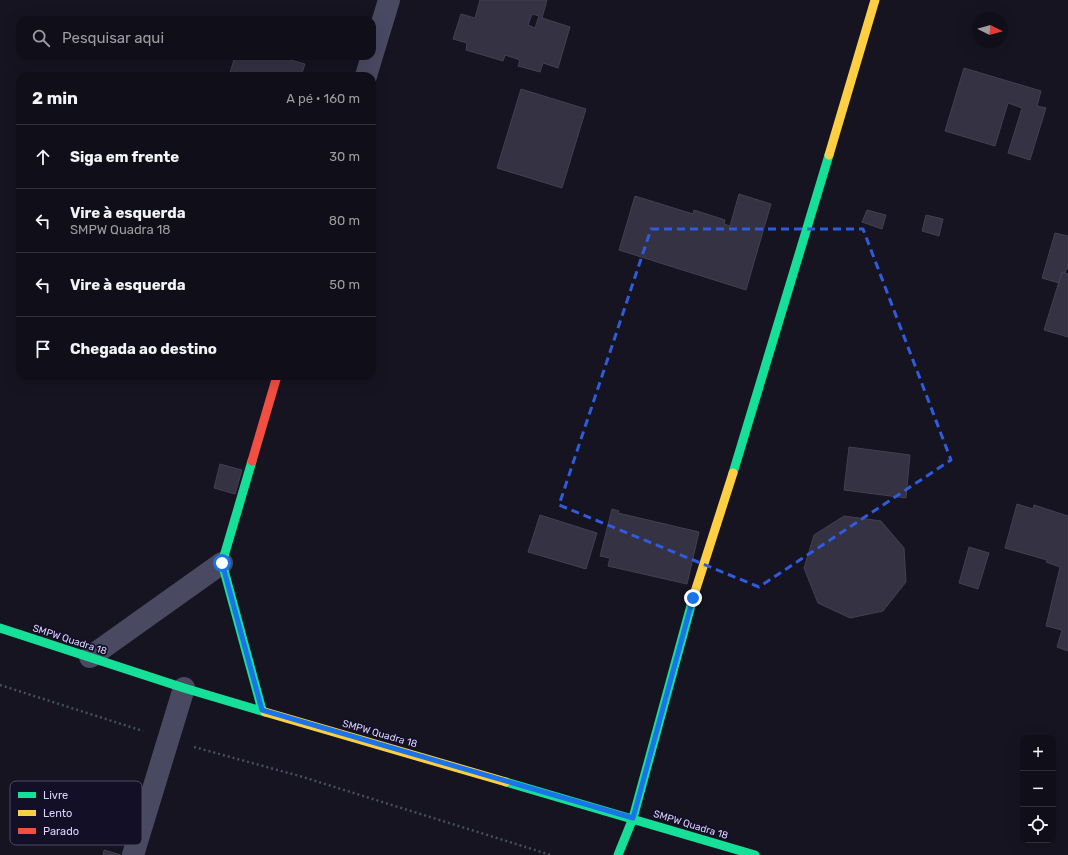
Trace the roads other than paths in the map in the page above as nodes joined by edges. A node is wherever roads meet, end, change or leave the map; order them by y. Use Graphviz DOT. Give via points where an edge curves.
graph roads {
  1 [pos="388,0"];
  2 [pos="875,0"];
  3 [pos="376,42"];
  4 [pos="371,60"];
  5 [pos="367,72"];
  6 [pos="276,380"];
  7 [pos="222,563"];
  8 [pos="0,628"];
  9 [pos="90,658"];
  10 [pos="184,688"];
  11 [pos="262,710"];
  12 [pos="633,818"];
  13 [pos="142,823"];
  14 [pos="135,845"];
  15 [pos="132,855"];
  16 [pos="618,855"];
  17 [pos="755,855"];
  1 -- 3 [label="street"];
  2 -- 12 [label="street" via="731,481 693,598"];
  4 -- 5 [label="street"];
  6 -- 7 [label="street"];
  7 -- 9 [label="street"];
  7 -- 11 [label="street"];
  8 -- 9 [label="street, SMPW Quadra 18"];
  9 -- 10 [label="street, SMPW Quadra 18"];
  10 -- 11 [label="street, SMPW Quadra 18"];
  10 -- 13 [label="street"];
  11 -- 12 [label="street, SMPW Quadra 18"];
  12 -- 16 [label="street"];
  12 -- 17 [label="street, SMPW Quadra 18"];
  14 -- 15 [label="street"];
}
